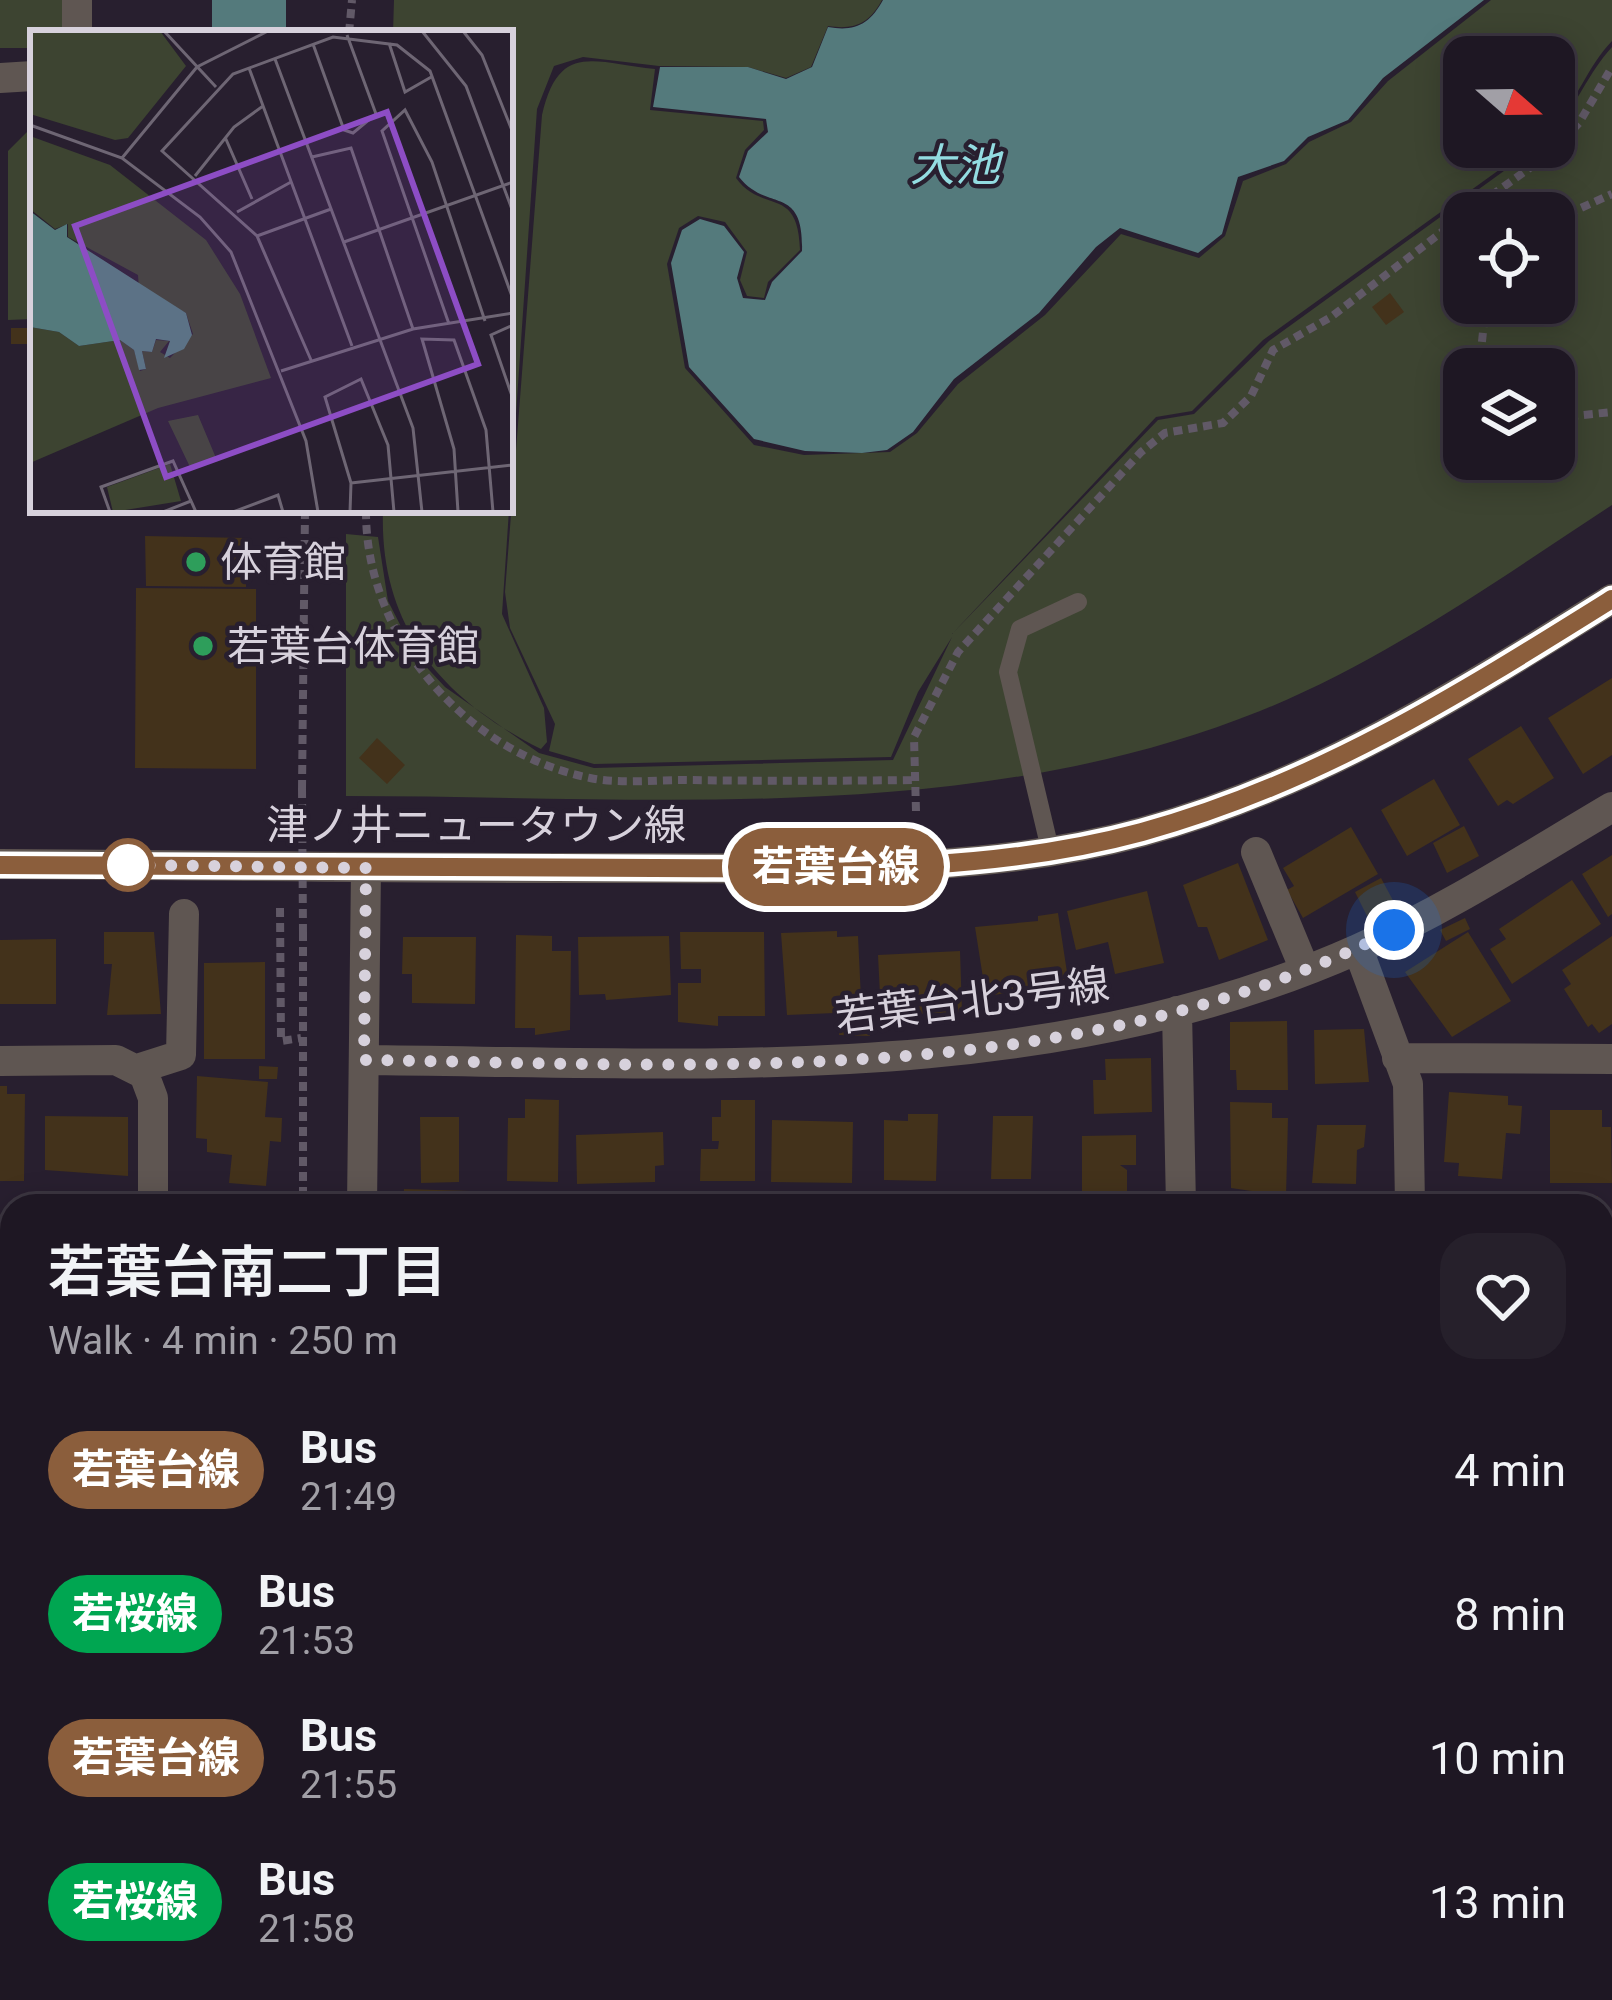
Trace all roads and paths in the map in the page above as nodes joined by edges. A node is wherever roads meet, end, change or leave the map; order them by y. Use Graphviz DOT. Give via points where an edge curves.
graph roads {
  1 [pos="352,0"];
  2 [pos="349,30"];
  3 [pos="1612,67"];
  4 [pos="30,76"];
  5 [pos="0,78"];
  6 [pos="1497,192"];
  7 [pos="1612,194"];
  8 [pos="1575,211"];
  9 [pos="1443,232"];
  10 [pos="1612,412"];
  11 [pos="1575,416"];
  12 [pos="304,513"];
  13 [pos="366,513"];
  14 [pos="1612,599"];
  15 [pos="1078,602"];
  16 [pos="913,781"];
  17 [pos="1612,807"];
  18 [pos="916,811"];
  19 [pos="1050,849"];
  20 [pos="1256,852"];
  21 [pos="0,865"];
  22 [pos="366,868"];
  23 [pos="280,908"];
  24 [pos="184,914"];
  25 [pos="1358,949"];
  26 [pos="1305,970"];
  27 [pos="1177,1011"];
  28 [pos="301,1038"];
  29 [pos="1397,1058"];
  30 [pos="1612,1059"];
  31 [pos="364,1060"];
  32 [pos="0,1061"];
  33 [pos="136,1069"];
  34 [pos="153,1194"];
  35 [pos="303,1194"];
  36 [pos="362,1194"];
  37 [pos="1181,1194"];
  38 [pos="1411,1194"];
  1 -- 2 [label="path"];
  3 -- 6 [label="path" via="1579,123"];
  4 -- 5 [label="street"];
  7 -- 8 [label="path"];
  9 -- 16 [label="path" via="1274,350 1251,396 1223,423 1165,434 1141,452 958,652 914,737"];
  10 -- 11 [label="path"];
  12 -- 28 [label="path, bridge"];
  13 -- 16 [label="path" via="376,592 406,653 505,744 592,779"];
  14 -- 19 [label="street, 津ノ井ニュータウン線" via="1403,728 1278,787 1141,832"];
  15 -- 19 [label="lane" via="1020,629 1009,672"];
  16 -- 18 [label="path"];
  17 -- 25 [label="street, 若葉台北3号線"];
  19 -- 22 [label="street, 津ノ井ニュータウン線" via="987,862 823,867"];
  20 -- 26 [label="street"];
  21 -- 22 [label="street, 津ノ井ニュータウン線"];
  22 -- 31 [label="street"];
  23 -- 28 [label="path" via="281,1041"];
  24 -- 33 [label="street" via="181,1055"];
  25 -- 26 [label="street, 若葉台北3号線"];
  25 -- 29 [label="street"];
  26 -- 27 [label="street, 若葉台北3号線"];
  27 -- 31 [label="street, 若葉台北3号線" via="1059,1040 886,1059"];
  27 -- 37 [label="street"];
  28 -- 35 [label="path"];
  29 -- 30 [label="street"];
  29 -- 38 [label="street" via="1408,1084"];
  31 -- 36 [label="street"];
  32 -- 33 [label="street" via="116,1060"];
  33 -- 34 [label="street" via="153,1098"];
}
